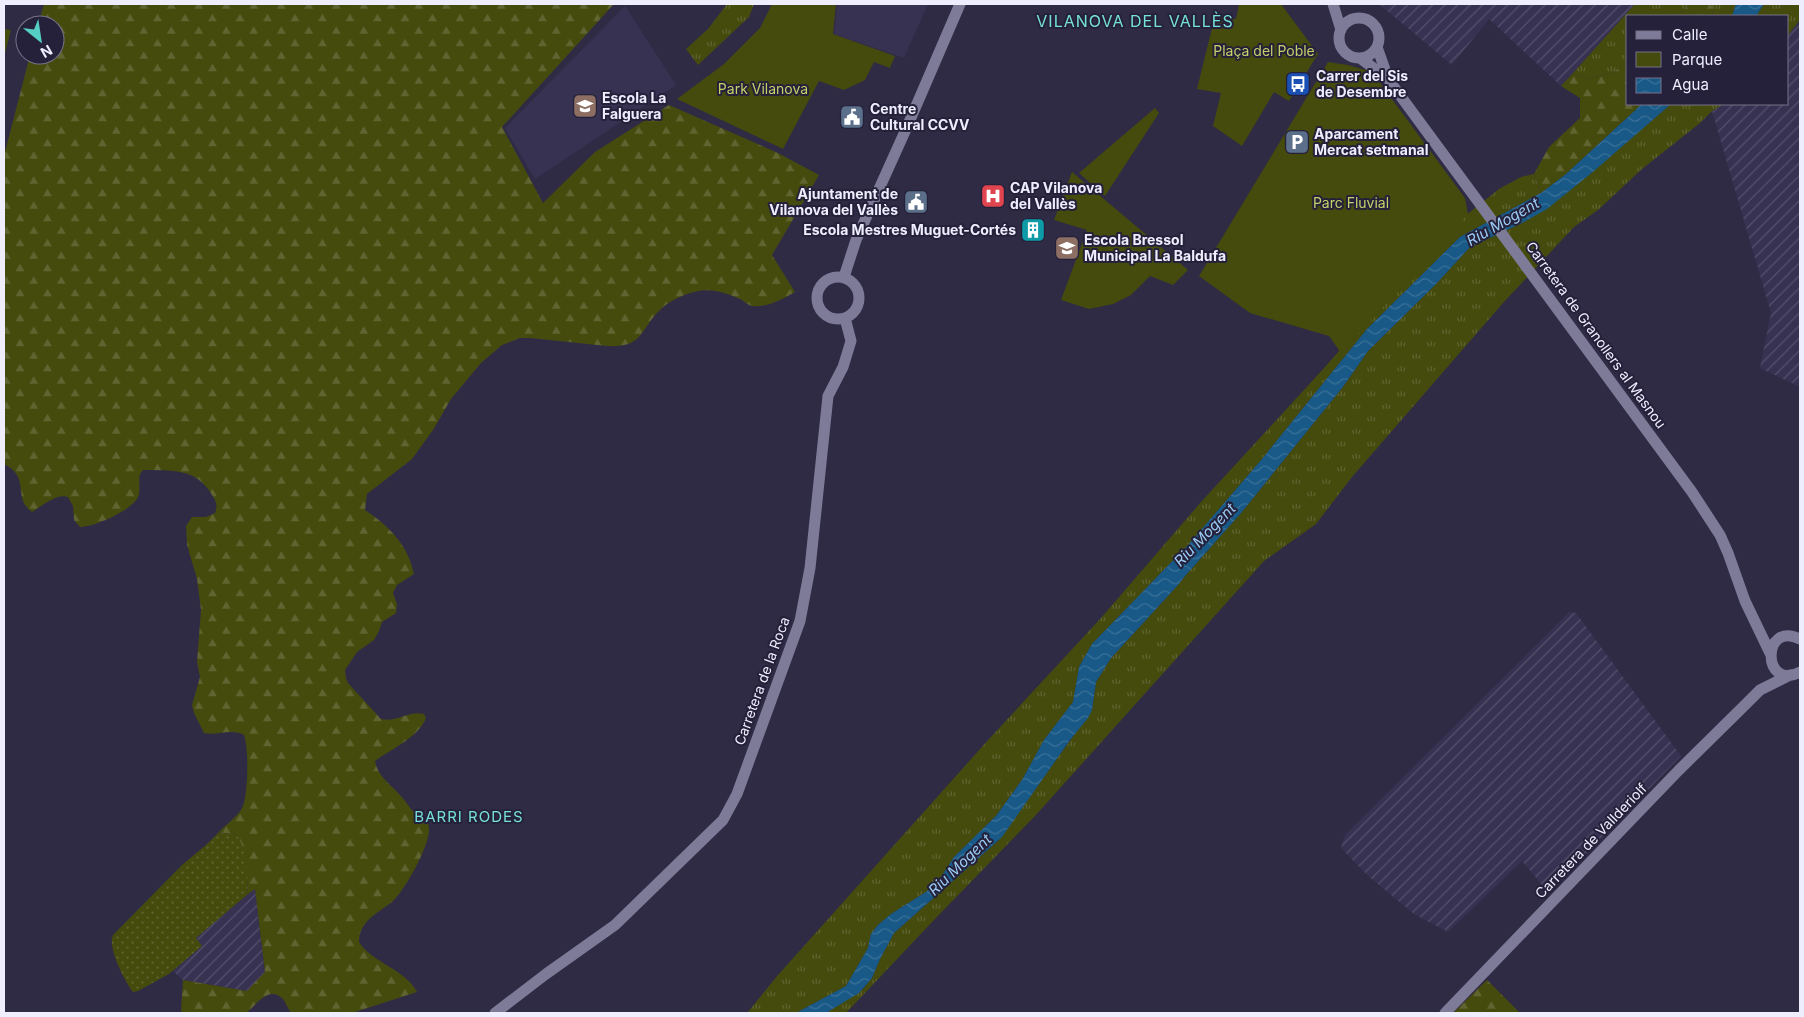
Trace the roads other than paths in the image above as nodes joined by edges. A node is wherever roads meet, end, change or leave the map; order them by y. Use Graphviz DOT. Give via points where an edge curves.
graph roads {
  1 [pos="960,4"];
  2 [pos="1334,4"];
  3 [pos="1356,18"];
  4 [pos="1340,30"];
  5 [pos="1378,47"];
  6 [pos="1360,58"];
  7 [pos="1388,79"];
  8 [pos="844,277"];
  9 [pos="845,318"];
  10 [pos="1755,621"];
  11 [pos="1785,636"];
  12 [pos="1800,639"];
  13 [pos="1770,656"];
  14 [pos="1797,674"];
  15 [pos="1760,690"];
  16 [pos="546,974"];
  17 [pos="484,1013"];
  18 [pos="495,1013"];
  19 [pos="1445,1013"];
  1 -- 8 [label="street" via="856,240"];
  2 -- 3 [label="street"];
  2 -- 4 [label="street"];
  3 -- 4 [label="street"];
  3 -- 5 [label="street" via="1367,19 1375,25 1380,34"];
  4 -- 6 [label="street" via="1342,50"];
  5 -- 6 [label="street" via="1370,55"];
  5 -- 7 [label="street, Carretera de Granollers al Masnou"];
  6 -- 7 [label="street, Carretera de Granollers al Masnou"];
  7 -- 10 [label="street, Carretera de Granollers al Masnou" via="1712,522 1728,552"];
  8 -- 9 [label="street" via="853,282 859,295 856,308"];
  8 -- 9 [label="street" via="836,276 823,282 816,296 817,304 825,315"];
  9 -- 16 [label="street, Carretera de la Roca" via="851,341 843,367 828,396 810,568 800,621 737,794 722,820 615,925"];
  10 -- 11 [label="street" via="1771,633"];
  10 -- 13 [label="street, Carretera de Granollers al Masnou"];
  11 -- 12 [label="street"];
  11 -- 13 [label="street" via="1775,642"];
  13 -- 14 [label="street" via="1779,672"];
  13 -- 15 [label="street, Carretera de Vallderiolf" via="1768,673"];
  14 -- 15 [label="street, Carretera de Vallderiolf"];
  15 -- 19 [label="street, Carretera de Vallderiolf"];
  16 -- 17 [label="street, Carretera de la Roca"];
  16 -- 18 [label="street, Carretera de la Roca"];
}
